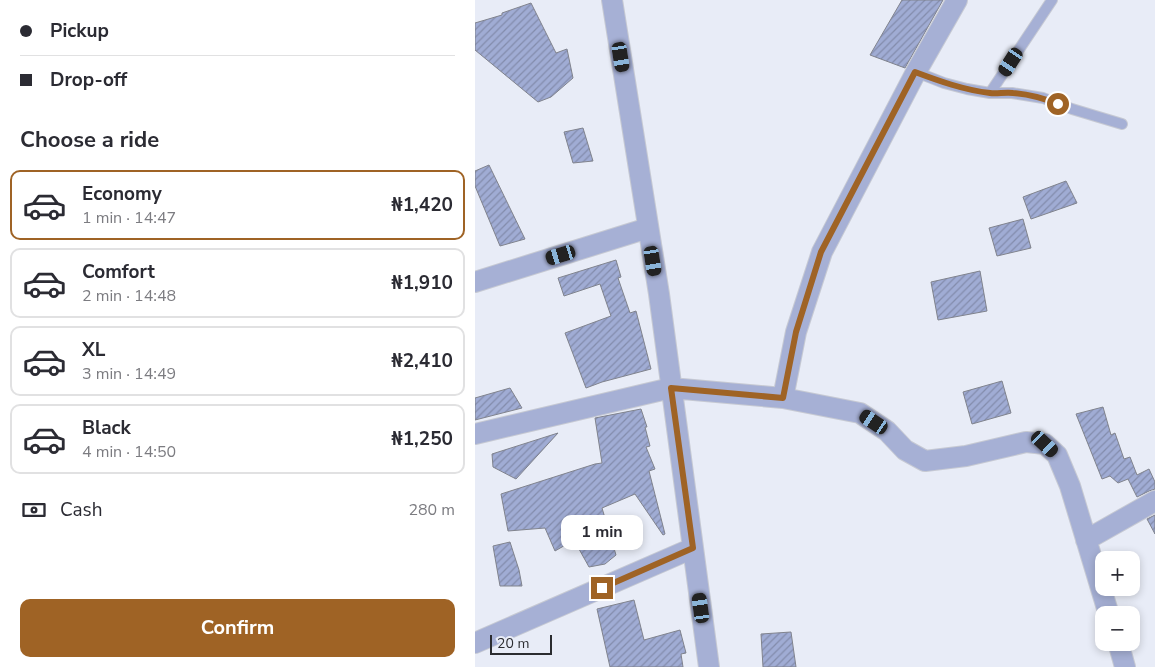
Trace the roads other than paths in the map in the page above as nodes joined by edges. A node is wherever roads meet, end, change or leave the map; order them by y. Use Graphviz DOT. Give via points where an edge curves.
graph roads {
  1 [pos="612,0"];
  2 [pos="957,0"];
  3 [pos="1052,0"];
  4 [pos="915,72"];
  5 [pos="991,93"];
  6 [pos="1122,124"];
  7 [pos="648,228"];
  8 [pos="475,282"];
  9 [pos="671,388"];
  10 [pos="783,398"];
  11 [pos="475,434"];
  12 [pos="1155,501"];
  13 [pos="1086,540"];
  14 [pos="693,548"];
  15 [pos="1106,606"];
  16 [pos="475,642"];
  17 [pos="1121,651"];
  18 [pos="709,667"];
  19 [pos="1125,667"];
  1 -- 7 [label="street"];
  2 -- 4 [label="street"];
  3 -- 5 [label="lane"];
  4 -- 5 [label="lane" via="944,83"];
  4 -- 10 [label="street" via="821,252 796,332"];
  5 -- 6 [label="lane" via="1043,98"];
  7 -- 8 [label="street"];
  7 -- 9 [label="street"];
  9 -- 10 [label="street"];
  9 -- 11 [label="street"];
  9 -- 14 [label="street"];
  10 -- 13 [label="street" via="860,413 887,431 905,450 925,461 966,456 1026,442 1045,444 1057,455"];
  12 -- 13 [label="street"];
  13 -- 15 [label="street"];
  14 -- 16 [label="street"];
  14 -- 18 [label="street"];
  17 -- 19 [label="street"];
}
